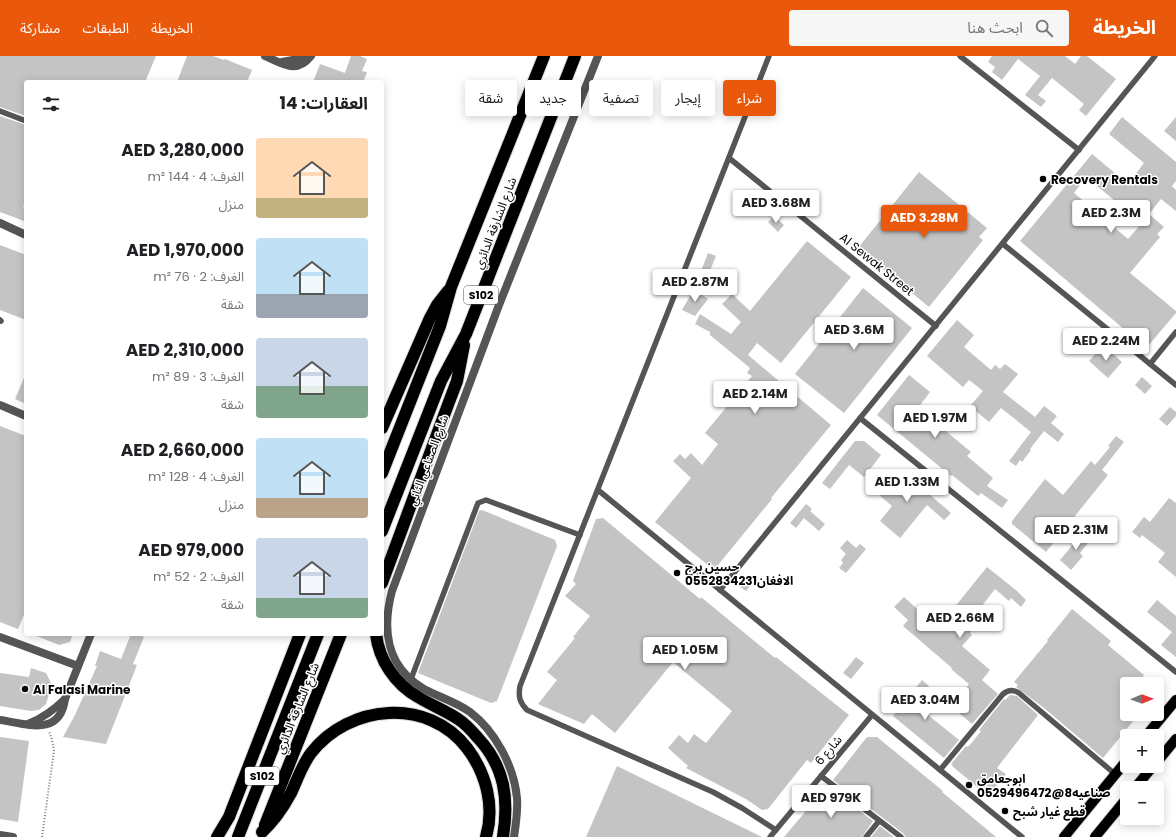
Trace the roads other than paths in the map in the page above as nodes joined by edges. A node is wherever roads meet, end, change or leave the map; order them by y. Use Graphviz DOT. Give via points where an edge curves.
graph roads {
  1 [pos="265,56"];
  2 [pos="305,56"];
  3 [pos="311,56"];
  4 [pos="544,56"];
  5 [pos="575,56"];
  6 [pos="598,56"];
  7 [pos="770,56"];
  8 [pos="960,56"];
  9 [pos="1155,56"];
  10 [pos="280,62"];
  11 [pos="0,111"];
  12 [pos="24,120"];
  13 [pos="1079,150"];
  14 [pos="729,158"];
  15 [pos="0,223"];
  16 [pos="24,234"];
  17 [pos="1003,244"];
  18 [pos="451,287"];
  19 [pos="936,326"];
  20 [pos="1176,332"];
  21 [pos="466,334"];
  22 [pos="1150,364"];
  23 [pos="1176,385"];
  24 [pos="0,405"];
  25 [pos="24,415"];
  26 [pos="860,418"];
  27 [pos="384,424"];
  28 [pos="384,468"];
  29 [pos="598,490"];
  30 [pos="384,526"];
  31 [pos="580,535"];
  32 [pos="384,578"];
  33 [pos="720,590"];
  34 [pos="90,636"];
  35 [pos="299,636"];
  36 [pos="317,636"];
  37 [pos="340,636"];
  38 [pos="376,636"];
  39 [pos="0,637"];
  40 [pos="78,666"];
  41 [pos="1176,672"];
  42 [pos="411,679"];
  43 [pos="65,699"];
  44 [pos="1176,700"];
  45 [pos="872,715"];
  46 [pos="0,720"];
  47 [pos="28,724"];
  48 [pos="1152,729"];
  49 [pos="1176,738"];
  50 [pos="1164,753"];
  51 [pos="1120,768"];
  52 [pos="940,770"];
  53 [pos="1147,773"];
  54 [pos="1115,774"];
  55 [pos="821,776"];
  56 [pos="1141,781"];
  57 [pos="1120,807"];
  58 [pos="879,820"];
  59 [pos="776,830"];
  60 [pos="0,835"];
  61 [pos="261,835"];
  62 [pos="13,837"];
  63 [pos="217,837"];
  64 [pos="238,837"];
  65 [pos="486,837"];
  66 [pos="503,837"];
  67 [pos="514,837"];
  68 [pos="770,837"];
  69 [pos="866,837"];
  70 [pos="900,837"];
  71 [pos="1022,837"];
  72 [pos="1064,837"];
  73 [pos="1095,837"];
  1 -- 10 [label="street"];
  2 -- 10 [label="street" via="289,62"];
  3 -- 10 [label="street" via="300,66 286,66"];
  4 -- 18 [label="highway, شارع الشارقة الدائري / S102"];
  5 -- 21 [label="highway, شارع الشارقة الدائري / S102"];
  6 -- 42 [label="street, شارع الصناعي الثاني" via="499,305 387,607 388,642 397,662"];
  7 -- 14 [label="lane"];
  8 -- 13 [label="lane"];
  9 -- 13 [label="lane"];
  11 -- 12 [label="lane"];
  13 -- 17 [label="lane"];
  14 -- 19 [label="lane, Al Sewak Street"];
  14 -- 29 [label="lane"];
  15 -- 16 [label="street"];
  17 -- 19 [label="lane"];
  17 -- 22 [label="lane"];
  18 -- 27 [label="highway" via="430,318"];
  18 -- 28 [label="highway, شارع الشارقة الدائري / S102" via="440,326"];
  19 -- 26 [label="lane"];
  20 -- 22 [label="lane"];
  21 -- 30 [label="highway, شارع الشارقة الدائري / S102" via="442,381"];
  21 -- 32 [label="highway" via="457,381"];
  22 -- 23 [label="lane"];
  24 -- 25 [label="street"];
  26 -- 33 [label="lane"];
  26 -- 41 [label="lane"];
  29 -- 31 [label="lane"];
  29 -- 33 [label="lane"];
  31 -- 42 [label="lane" via="486,500 478,503"];
  31 -- 59 [label="lane" via="520,686 518,693 523,706 533,714 723,797"];
  33 -- 45 [label="lane"];
  34 -- 40 [label="street"];
  35 -- 63 [label="highway" via="229,818"];
  36 -- 64 [label="highway, شارع الشارقة الدائري / S102"];
  37 -- 61 [label="highway, شارع الشارقة الدائري / S102"];
  38 -- 66 [label="highway" via="387,666 402,686 418,698 459,720 489,750 502,777 505,791"];
  39 -- 40 [label="street"];
  40 -- 43 [label="street"];
  42 -- 67 [label="street, شارع الصناعي الثاني" via="422,688 470,713 495,739 513,778 517,797"];
  43 -- 47 [label="street" via="52,711"];
  43 -- 47 [label="street" via="64,708 54,721 46,725"];
  44 -- 48 [label="main road"];
  45 -- 52 [label="lane"];
  45 -- 55 [label="lane, شارع 6"];
  46 -- 47 [label="street"];
  49 -- 50 [label="main road"];
  51 -- 54 [label="main road"];
  52 -- 54 [label="lane" via="1003,694 1013,690"];
  52 -- 71 [label="lane"];
  53 -- 56 [label="main road"];
  54 -- 72 [label="main road"];
  55 -- 58 [label="lane"];
  55 -- 59 [label="lane, شارع 6"];
  57 -- 73 [label="main road"];
  58 -- 69 [label="lane"];
  58 -- 70 [label="lane"];
  59 -- 68 [label="lane, شارع 6"];
  60 -- 62 [label="street"];
  61 -- 65 [label="highway" via="283,808 310,754 326,737 359,718 396,712 432,721 449,731 463,743 474,758 483,775 488,793 490,812"];
}
